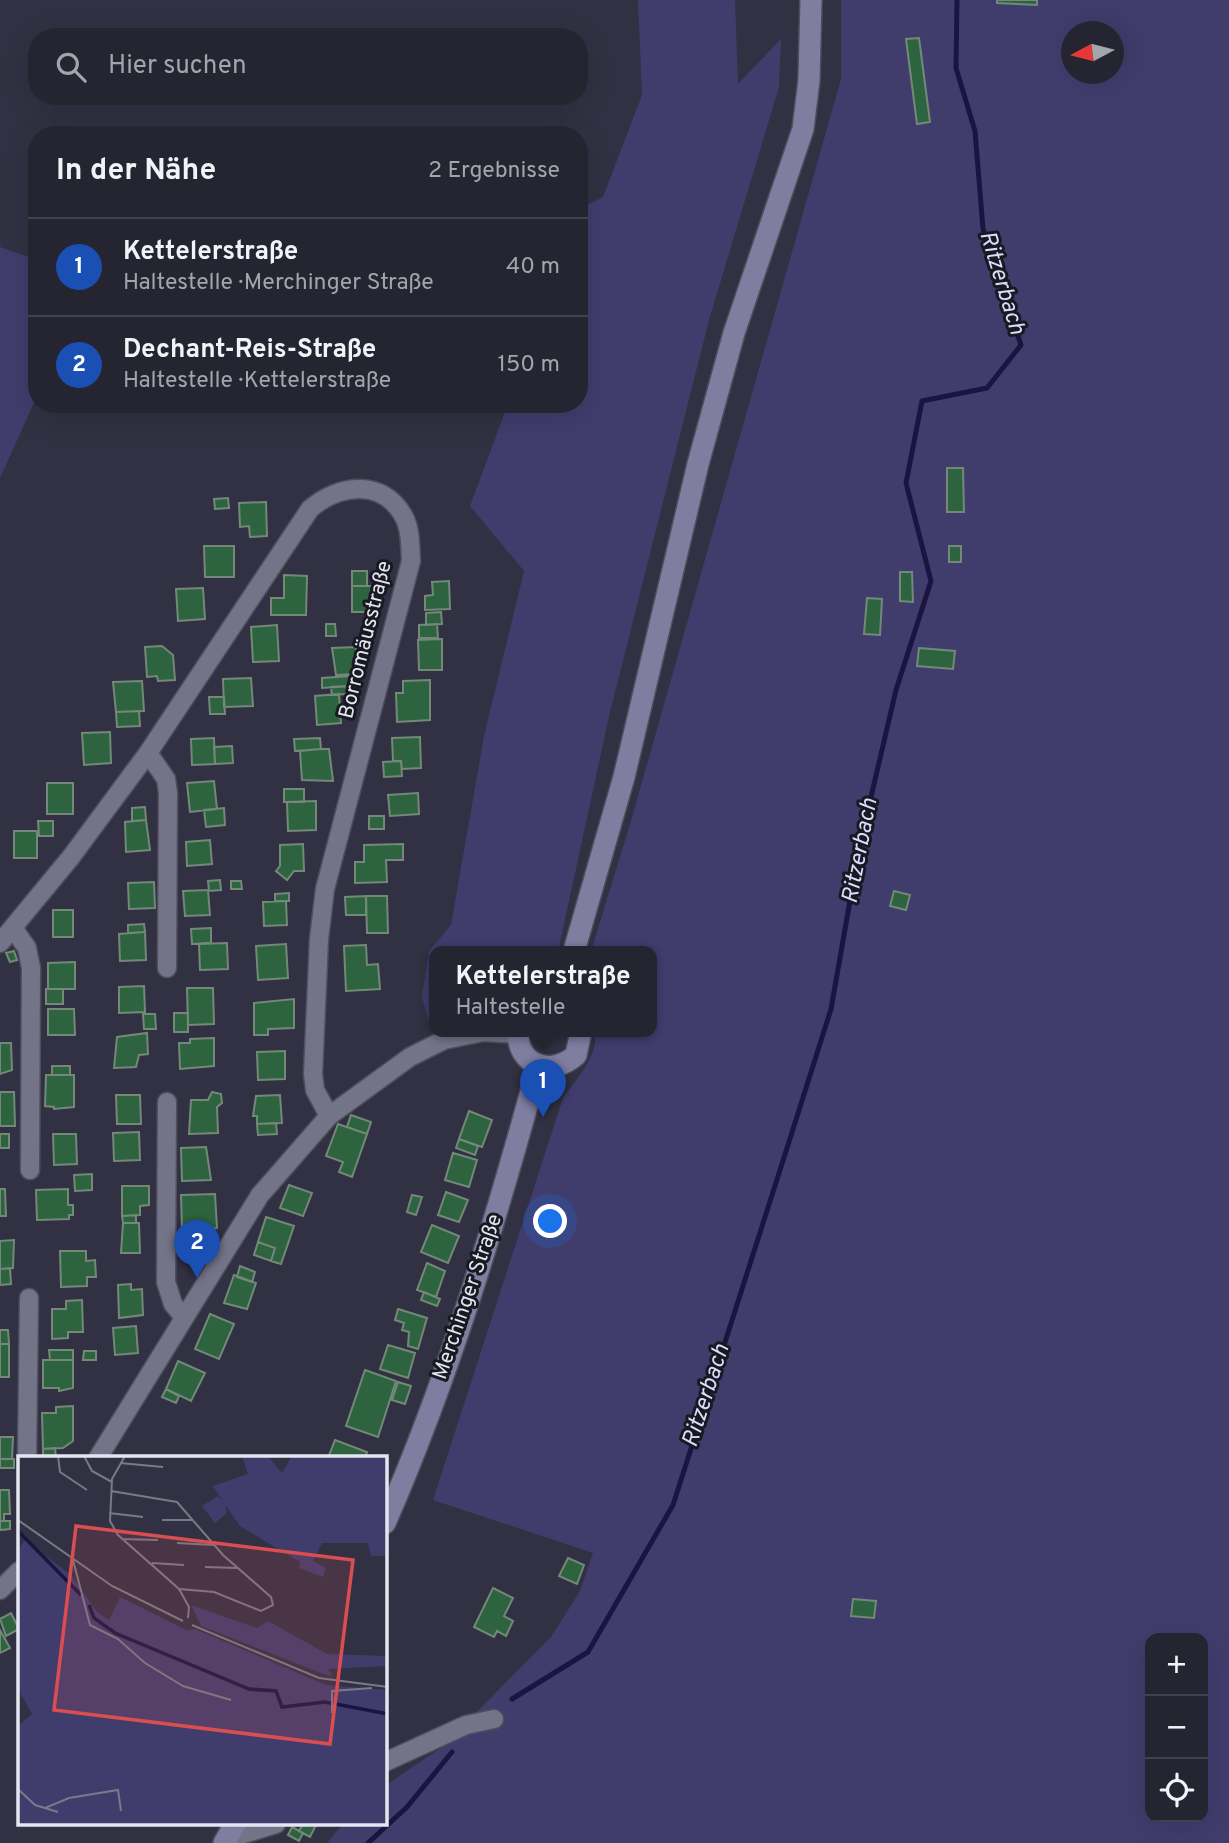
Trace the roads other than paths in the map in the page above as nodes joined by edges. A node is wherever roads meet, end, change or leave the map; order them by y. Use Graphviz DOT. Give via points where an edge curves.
graph roads {
  1 [pos="811,6"];
  2 [pos="148,753"];
  3 [pos="13,928"];
  4 [pos="0,943"];
  5 [pos="575,946"];
  6 [pos="167,968"];
  7 [pos="459,1037"];
  8 [pos="519,1037"];
  9 [pos="581,1037"];
  10 [pos="538,1066"];
  11 [pos="167,1102"];
  12 [pos="329,1116"];
  13 [pos="30,1170"];
  14 [pos="29,1298"];
  15 [pos="183,1316"];
  16 [pos="27,1456"];
  17 [pos="98,1456"];
  18 [pos="387,1519"];
  19 [pos="18,1572"];
  20 [pos="0,1590"];
  21 [pos="494,1719"];
  22 [pos="387,1761"];
  23 [pos="271,1826"];
  24 [pos="229,1835"];
  1 -- 5 [label="street" via="803,129 734,333 626,766"];
  2 -- 3 [label="street, Borromäusstraße"];
  2 -- 6 [label="street" via="166,779 168,793"];
  2 -- 12 [label="street, Borromäusstraße" via="310,509 324,496 363,488 378,491 394,503 405,519 411,561 334,850 319,939 313,1074 315,1090"];
  3 -- 4 [label="street, Borromäusstraße"];
  3 -- 13 [label="street" via="27,948 31,968"];
  7 -- 12 [label="street" via="410,1057"];
  8 -- 10 [label="street" via="523,1053"];
  9 -- 10 [label="street" via="580,1046 568,1062 559,1067"];
  10 -- 18 [label="street, Merchinger Straße" via="486,1248"];
  11 -- 15 [label="street" via="166,1282 173,1304"];
  12 -- 15 [label="street" via="260,1195"];
  14 -- 16 [label="street"];
  15 -- 17 [label="street"];
  19 -- 20 [label="street"];
  21 -- 22 [label="street" via="466,1724"];
  23 -- 24 [label="street"];
}
